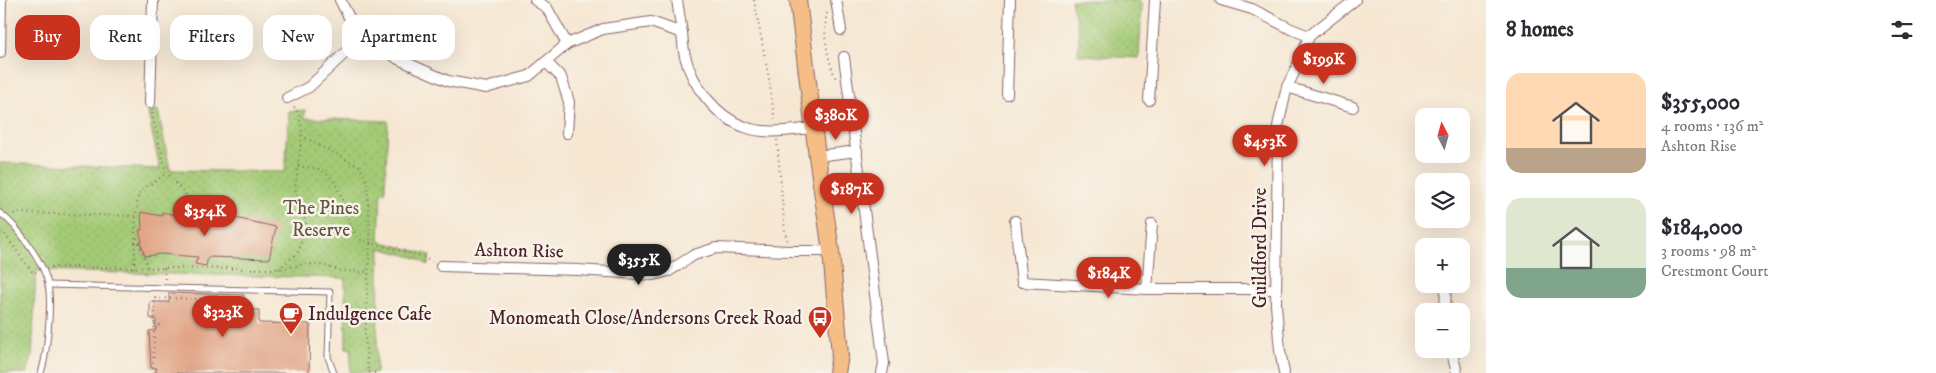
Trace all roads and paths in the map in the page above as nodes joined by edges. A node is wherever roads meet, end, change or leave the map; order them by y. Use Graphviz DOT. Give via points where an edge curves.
graph roads {
  1 [pos="1,0"];
  2 [pos="152,0"];
  3 [pos="340,0"];
  4 [pos="535,0"];
  5 [pos="677,0"];
  6 [pos="754,0"];
  7 [pos="798,0"];
  8 [pos="836,0"];
  9 [pos="1010,0"];
  10 [pos="1155,0"];
  11 [pos="1221,0"];
  12 [pos="1354,0"];
  13 [pos="348,15"];
  14 [pos="841,30"];
  15 [pos="682,33"];
  16 [pos="1309,36"];
  17 [pos="567,44"];
  18 [pos="0,53"];
  19 [pos="342,56"];
  20 [pos="844,57"];
  21 [pos="398,60"];
  22 [pos="546,62"];
  23 [pos="1287,87"];
  24 [pos="1007,94"];
  25 [pos="287,98"];
  26 [pos="1149,100"];
  27 [pos="150,104"];
  28 [pos="1353,108"];
  29 [pos="775,122"];
  30 [pos="813,128"];
  31 [pos="567,133"];
  32 [pos="302,136"];
  33 [pos="776,139"];
  34 [pos="857,151"];
  35 [pos="817,156"];
  36 [pos="298,167"];
  37 [pos="166,172"];
  38 [pos="0,213"];
  39 [pos="208,214"];
  40 [pos="137,216"];
  41 [pos="8,219"];
  42 [pos="1015,221"];
  43 [pos="1152,224"];
  44 [pos="0,233"];
  45 [pos="136,236"];
  46 [pos="370,241"];
  47 [pos="789,244"];
  48 [pos="831,251"];
  49 [pos="201,265"];
  50 [pos="441,266"];
  51 [pos="134,268"];
  52 [pos="148,268"];
  53 [pos="200,269"];
  54 [pos="279,269"];
  55 [pos="42,270"];
  56 [pos="370,272"];
  57 [pos="48,285"];
  58 [pos="1147,289"];
  59 [pos="1276,289"];
  60 [pos="247,300"];
  61 [pos="154,324"];
  62 [pos="163,326"];
  63 [pos="1453,358"];
  64 [pos="368,372"];
  65 [pos="41,373"];
  66 [pos="153,373"];
  67 [pos="334,373"];
  68 [pos="375,373"];
  69 [pos="837,373"];
  70 [pos="882,373"];
  71 [pos="1284,373"];
  72 [pos="1457,373"];
  1 -- 18 [label="street"];
  2 -- 27 [label="street"];
  3 -- 13 [label="street"];
  4 -- 17 [label="street" via="547,8"];
  5 -- 15 [label="street"];
  6 -- 29 [label="path"];
  7 -- 30 [label="main road"];
  8 -- 14 [label="street"];
  9 -- 24 [label="street"];
  10 -- 26 [label="street"];
  11 -- 16 [label="street" via="1252,9"];
  12 -- 16 [label="street"];
  15 -- 17 [label="street" via="651,22 603,30"];
  15 -- 30 [label="street" via="685,56 698,87 722,114 745,128 771,131"];
  16 -- 23 [label="street, Guildford Drive"];
  17 -- 22 [label="street"];
  19 -- 25 [label="street" via="309,87"];
  20 -- 34 [label="street"];
  21 -- 22 [label="street" via="448,81 486,88 529,76"];
  22 -- 31 [label="street" via="561,78 568,102"];
  23 -- 28 [label="street"];
  23 -- 59 [label="street, Guildford Drive" via="1278,126"];
  25 -- 32 [label="path" via="299,113"];
  27 -- 37 [label="path"];
  30 -- 35 [label="main road"];
  32 -- 36 [label="path"];
  32 -- 46 [label="path" via="358,166 367,182"];
  33 -- 47 [label="path" via="784,233"];
  34 -- 35 [label="street"];
  34 -- 70 [label="street" via="884,363"];
  35 -- 48 [label="main road"];
  36 -- 46 [label="path" via="316,168 328,176 340,191 354,233 361,240"];
  36 -- 54 [label="path" via="295,188 306,222 299,251"];
  37 -- 39 [label="path" via="198,209"];
  37 -- 40 [label="path" via="139,194"];
  38 -- 41 [label="lane"];
  40 -- 41 [label="path" via="15,213"];
  40 -- 45 [label="path"];
  41 -- 55 [label="lane" via="26,241"];
  42 -- 58 [label="street" via="1022,282"];
  43 -- 58 [label="street"];
  44 -- 55 [label="path" via="5,235 33,274"];
  45 -- 51 [label="path"];
  45 -- 52 [label="path"];
  46 -- 50 [label="path" via="424,257"];
  46 -- 56 [label="path"];
  48 -- 50 [label="street, Ashton Rise" via="716,248 694,255 669,271 653,275"];
  48 -- 69 [label="main road" via="840,355"];
  49 -- 53 [label="path"];
  51 -- 52 [label="path"];
  51 -- 55 [label="path" via="50,267"];
  52 -- 53 [label="path"];
  53 -- 54 [label="path"];
  54 -- 56 [label="path" via="306,264"];
  55 -- 57 [label="lane"];
  56 -- 64 [label="path" via="364,334"];
  57 -- 65 [label="lane" via="46,354"];
  57 -- 67 [label="lane" via="330,292 328,357"];
  58 -- 59 [label="street"];
  59 -- 71 [label="street, Guildford Drive"];
  60 -- 61 [label="path" via="155,298"];
  61 -- 62 [label="path"];
  61 -- 66 [label="path"];
  63 -- 72 [label="street"];
  64 -- 68 [label="path"];
}
